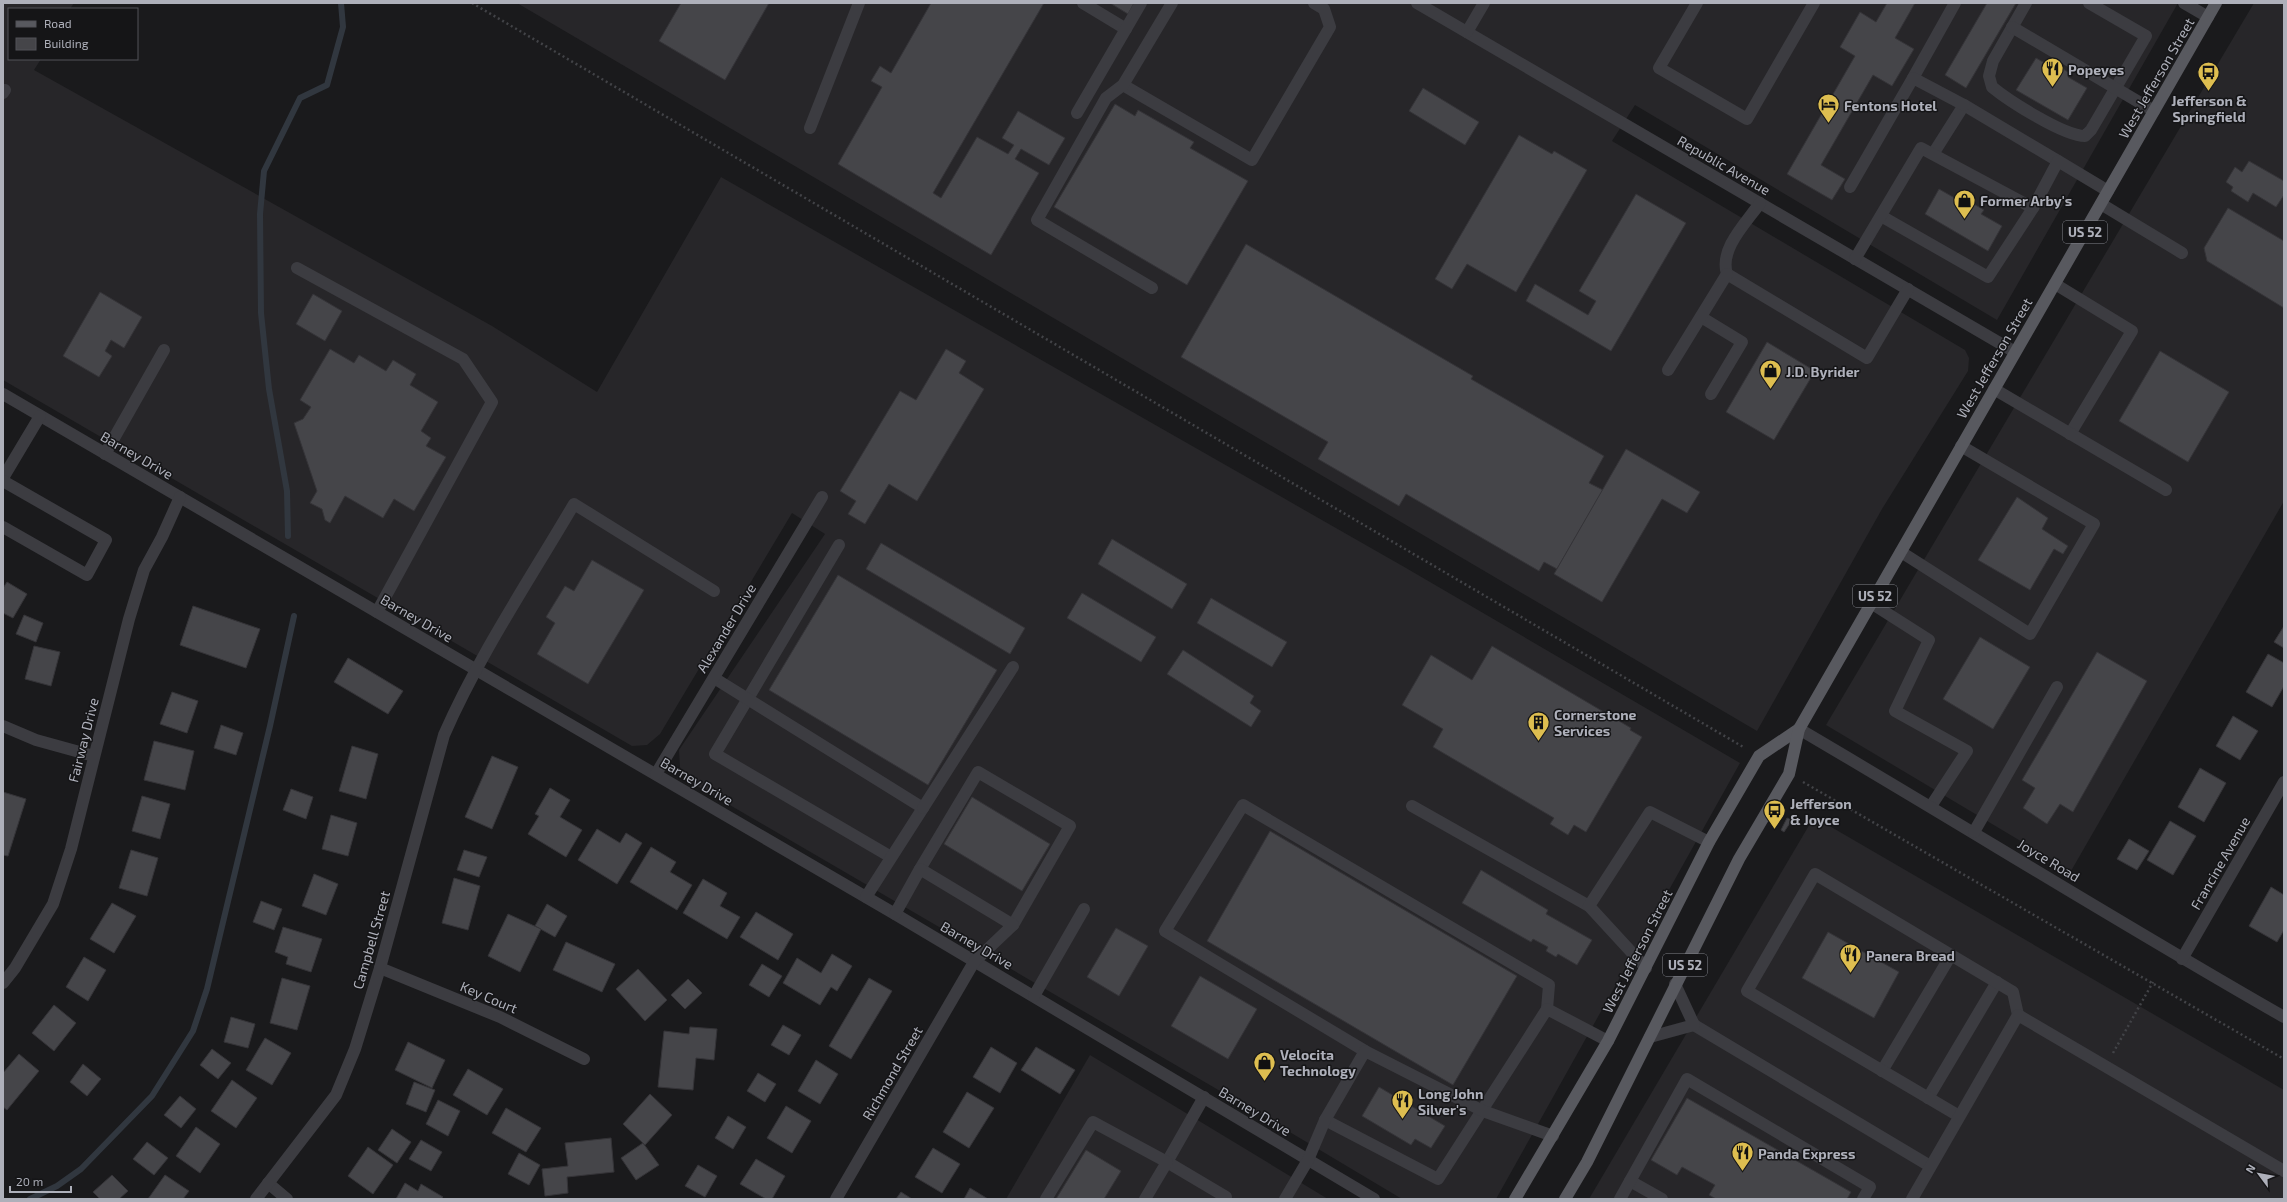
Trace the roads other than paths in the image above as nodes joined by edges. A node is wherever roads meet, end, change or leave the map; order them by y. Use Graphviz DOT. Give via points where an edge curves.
graph roads {
  1 [pos="859,3"];
  2 [pos="1083,3"];
  3 [pos="1141,3"];
  4 [pos="1172,3"];
  5 [pos="1314,3"];
  6 [pos="1417,3"];
  7 [pos="1484,3"];
  8 [pos="1697,3"];
  9 [pos="1814,3"];
  10 [pos="1955,3"];
  11 [pos="2026,3"];
  12 [pos="2090,3"];
  13 [pos="2184,3"];
  14 [pos="2216,3"];
  15 [pos="2208,17"];
  16 [pos="2012,27"];
  17 [pos="1126,29"];
  18 [pos="1467,32"];
  19 [pos="1913,78"];
  20 [pos="1123,85"];
  21 [pos="2116,89"];
  22 [pos="1964,105"];
  23 [pos="2154,111"];
  24 [pos="1076,113"];
  25 [pos="810,128"];
  26 [pos="1933,154"];
  27 [pos="2058,161"];
  28 [pos="1850,186"];
  29 [pos="2108,191"];
  30 [pos="1760,203"];
  31 [pos="2101,204"];
  32 [pos="2033,208"];
  33 [pos="1881,216"];
  34 [pos="2182,253"];
  35 [pos="1855,259"];
  36 [pos="297,268"];
  37 [pos="1727,274"];
  38 [pos="2054,284"];
  39 [pos="1152,288"];
  40 [pos="1908,289"];
  41 [pos="1701,317"];
  42 [pos="164,350"];
  43 [pos="2015,352"];
  44 [pos="1668,370"];
  45 [pos="1994,390"];
  46 [pos="3,394"];
  47 [pos="1710,394"];
  48 [pos="40,416"];
  49 [pos="2070,434"];
  50 [pos="1962,446"];
  51 [pos="105,454"];
  52 [pos="3,479"];
  53 [pos="2166,490"];
  54 [pos="180,497"];
  55 [pos="822,497"];
  56 [pos="3,527"];
  57 [pos="839,545"];
  58 [pos="1901,552"];
  59 [pos="714,592"];
  60 [pos="1871,603"];
  61 [pos="377,612"];
  62 [pos="1013,667"];
  63 [pos="477,670"];
  64 [pos="714,678"];
  65 [pos="2056,687"];
  66 [pos="746,698"];
  67 [pos="3,726"];
  68 [pos="1799,729"];
  69 [pos="94,756"];
  70 [pos="656,774"];
  71 [pos="2284,782"];
  72 [pos="1412,806"];
  73 [pos="1931,806"];
  74 [pos="923,808"];
  75 [pos="1974,832"];
  76 [pos="1709,842"];
  77 [pos="891,858"];
  78 [pos="920,869"];
  79 [pos="866,897"];
  80 [pos="1589,906"];
  81 [pos="1084,909"];
  82 [pos="895,914"];
  83 [pos="1013,925"];
  84 [pos="1951,955"];
  85 [pos="2182,959"];
  86 [pos="974,962"];
  87 [pos="380,968"];
  88 [pos="1646,968"];
  89 [pos="1997,982"];
  90 [pos="3,983"];
  91 [pos="1675,984"];
  92 [pos="1034,996"];
  93 [pos="1547,1008"];
  94 [pos="2018,1015"];
  95 [pos="2284,1017"];
  96 [pos="1694,1025"];
  97 [pos="1650,1037"];
  98 [pos="1608,1042"];
  99 [pos="1365,1051"];
  100 [pos="584,1060"];
  101 [pos="1882,1071"];
  102 [pos="1204,1097"];
  103 [pos="1928,1098"];
  104 [pos="1483,1111"];
  105 [pos="1959,1116"];
  106 [pos="1325,1120"];
  107 [pos="1553,1136"];
  108 [pos="1308,1160"];
  109 [pos="1167,1162"];
  110 [pos="1930,1166"];
  111 [pos="2284,1171"];
  112 [pos="1630,1181"];
  113 [pos="268,1183"];
  114 [pos="256,1199"];
  115 [pos="287,1199"];
  116 [pos="836,1199"];
  117 [pos="1046,1199"];
  118 [pos="1144,1199"];
  119 [pos="1224,1199"];
  120 [pos="1285,1199"];
  121 [pos="1374,1199"];
  122 [pos="1515,1199"];
  123 [pos="1565,1199"];
  124 [pos="1620,1199"];
  125 [pos="1662,1199"];
  126 [pos="1863,1199"];
  127 [pos="1912,1199"];
  1 -- 25 [label="street"];
  2 -- 17 [label="street"];
  3 -- 17 [label="street"];
  4 -- 20 [label="street"];
  5 -- 20 [label="street" via="1324,9 1330,27 1252,160"];
  6 -- 18 [label="street, Republic Avenue"];
  7 -- 18 [label="street"];
  8 -- 9 [label="street" via="1659,68 1748,119"];
  10 -- 19 [label="street"];
  11 -- 16 [label="street"];
  12 -- 21 [label="street" via="2146,36"];
  13 -- 15 [label="street"];
  14 -- 15 [label="main road, West Jefferson Street / US 52"];
  15 -- 23 [label="main road, West Jefferson Street / US 52"];
  16 -- 21 [label="street"];
  16 -- 21 [label="street" via="1989,76 1992,87 2062,130 2077,136 2085,136"];
  17 -- 24 [label="street"];
  18 -- 30 [label="street, Republic Avenue"];
  19 -- 22 [label="street"];
  19 -- 28 [label="street"];
  20 -- 39 [label="street" via="1106,98 1037,220"];
  21 -- 23 [label="street"];
  22 -- 26 [label="street"];
  22 -- 27 [label="street"];
  23 -- 29 [label="main road, West Jefferson Street / US 52"];
  26 -- 32 [label="street"];
  26 -- 33 [label="street" via="1921,148"];
  27 -- 29 [label="street"];
  27 -- 32 [label="street"];
  29 -- 31 [label="main road, West Jefferson Street / US 52"];
  30 -- 35 [label="street, Republic Avenue"];
  30 -- 37 [label="street" via="1727,252 1724,264"];
  31 -- 34 [label="street"];
  31 -- 38 [label="main road, West Jefferson Street / US 52"];
  32 -- 33 [label="street" via="1988,277"];
  33 -- 35 [label="street"];
  35 -- 40 [label="street, Republic Avenue"];
  36 -- 61 [label="street" via="462,359 492,402"];
  37 -- 40 [label="street" via="1867,358"];
  37 -- 41 [label="street"];
  38 -- 43 [label="main road, West Jefferson Street / US 52"];
  38 -- 49 [label="street" via="2132,332"];
  40 -- 43 [label="street, Republic Avenue"];
  41 -- 44 [label="street"];
  41 -- 47 [label="street" via="1742,342"];
  42 -- 51 [label="street"];
  43 -- 45 [label="main road, West Jefferson Street / US 52"];
  45 -- 49 [label="street"];
  45 -- 50 [label="main road, West Jefferson Street / US 52"];
  46 -- 48 [label="street, Barney Drive"];
  48 -- 51 [label="street, Barney Drive"];
  48 -- 52 [label="street"];
  49 -- 53 [label="street"];
  50 -- 58 [label="main road, West Jefferson Street / US 52"];
  50 -- 58 [label="street" via="2094,524 2030,634"];
  51 -- 54 [label="street, Barney Drive"];
  52 -- 56 [label="street" via="106,540 87,575"];
  54 -- 61 [label="street, Barney Drive"];
  54 -- 69 [label="street, Fairway Drive" via="144,570"];
  55 -- 64 [label="street, Alexander Drive"];
  57 -- 66 [label="street"];
  58 -- 60 [label="main road, West Jefferson Street / US 52"];
  59 -- 63 [label="street, Campbell Street" via="574,504"];
  60 -- 68 [label="main road, West Jefferson Street / US 52"];
  60 -- 73 [label="street" via="1929,640 1896,711 1967,751"];
  61 -- 63 [label="street, Barney Drive"];
  62 -- 74 [label="street"];
  63 -- 70 [label="street, Barney Drive"];
  63 -- 87 [label="street, Campbell Street" via="444,735"];
  64 -- 66 [label="street"];
  64 -- 70 [label="street, Alexander Drive"];
  65 -- 75 [label="street"];
  66 -- 74 [label="street"];
  66 -- 77 [label="street" via="715,754"];
  67 -- 69 [label="street" via="36,740"];
  68 -- 73 [label="street, Joyce Road"];
  68 -- 76 [label="main road, West Jefferson Street / US 52" via="1759,756"];
  68 -- 91 [label="main road, West Jefferson Street / US 52" via="1789,774 1739,859"];
  69 -- 90 [label="street, Fairway Drive" via="72,849 53,904 15,968"];
  70 -- 79 [label="street, Barney Drive"];
  71 -- 85 [label="street, Francine Avenue"];
  72 -- 80 [label="street"];
  73 -- 75 [label="street, Joyce Road"];
  74 -- 77 [label="street"];
  75 -- 85 [label="street, Joyce Road"];
  76 -- 80 [label="street" via="1650,812"];
  76 -- 88 [label="main road, West Jefferson Street / US 52"];
  77 -- 79 [label="street"];
  78 -- 82 [label="street"];
  78 -- 83 [label="street"];
  78 -- 83 [label="street, Richmond Street" via="978,772 1070,826"];
  79 -- 82 [label="street, Barney Drive"];
  80 -- 88 [label="street"];
  81 -- 92 [label="street"];
  82 -- 86 [label="street, Barney Drive"];
  83 -- 86 [label="street, Richmond Street"];
  84 -- 89 [label="street"];
  84 -- 101 [label="street"];
  84 -- 101 [label="street" via="1815,874 1747,991"];
  85 -- 95 [label="street, Joyce Road"];
  86 -- 92 [label="street, Barney Drive"];
  86 -- 116 [label="street, Richmond Street"];
  87 -- 100 [label="street, Key Court" via="500,1017"];
  87 -- 113 [label="street, Campbell Street" via="355,1049 336,1095"];
  88 -- 98 [label="main road, West Jefferson Street / US 52"];
  89 -- 94 [label="street" via="2013,992"];
  89 -- 103 [label="street"];
  91 -- 96 [label="street"];
  91 -- 97 [label="main road, West Jefferson Street / US 52"];
  92 -- 102 [label="street, Barney Drive"];
  93 -- 98 [label="street"];
  93 -- 99 [label="street" via="1549,986 1243,806 1165,931"];
  93 -- 104 [label="street"];
  94 -- 105 [label="street"];
  94 -- 111 [label="street"];
  96 -- 97 [label="street"];
  96 -- 110 [label="street"];
  97 -- 123 [label="main road, West Jefferson Street / US 52" via="1587,1162"];
  98 -- 107 [label="main road, West Jefferson Street / US 52"];
  99 -- 104 [label="street"];
  99 -- 106 [label="street"];
  101 -- 103 [label="street"];
  102 -- 108 [label="street, Barney Drive"];
  102 -- 109 [label="street"];
  103 -- 105 [label="street"];
  104 -- 106 [label="street" via="1438,1179"];
  104 -- 107 [label="street"];
  105 -- 110 [label="street"];
  106 -- 108 [label="street"];
  107 -- 122 [label="main road, West Jefferson Street / US 52"];
  108 -- 120 [label="street"];
  108 -- 121 [label="street, Barney Drive"];
  109 -- 117 [label="street" via="1093,1122"];
  109 -- 118 [label="street"];
  109 -- 119 [label="street" via="1226,1197"];
  110 -- 127 [label="street"];
  112 -- 124 [label="street"];
  112 -- 125 [label="street"];
  112 -- 126 [label="street" via="1687,1079 1870,1187"];
  113 -- 114 [label="street, Campbell Street"];
  113 -- 115 [label="street"];
}
